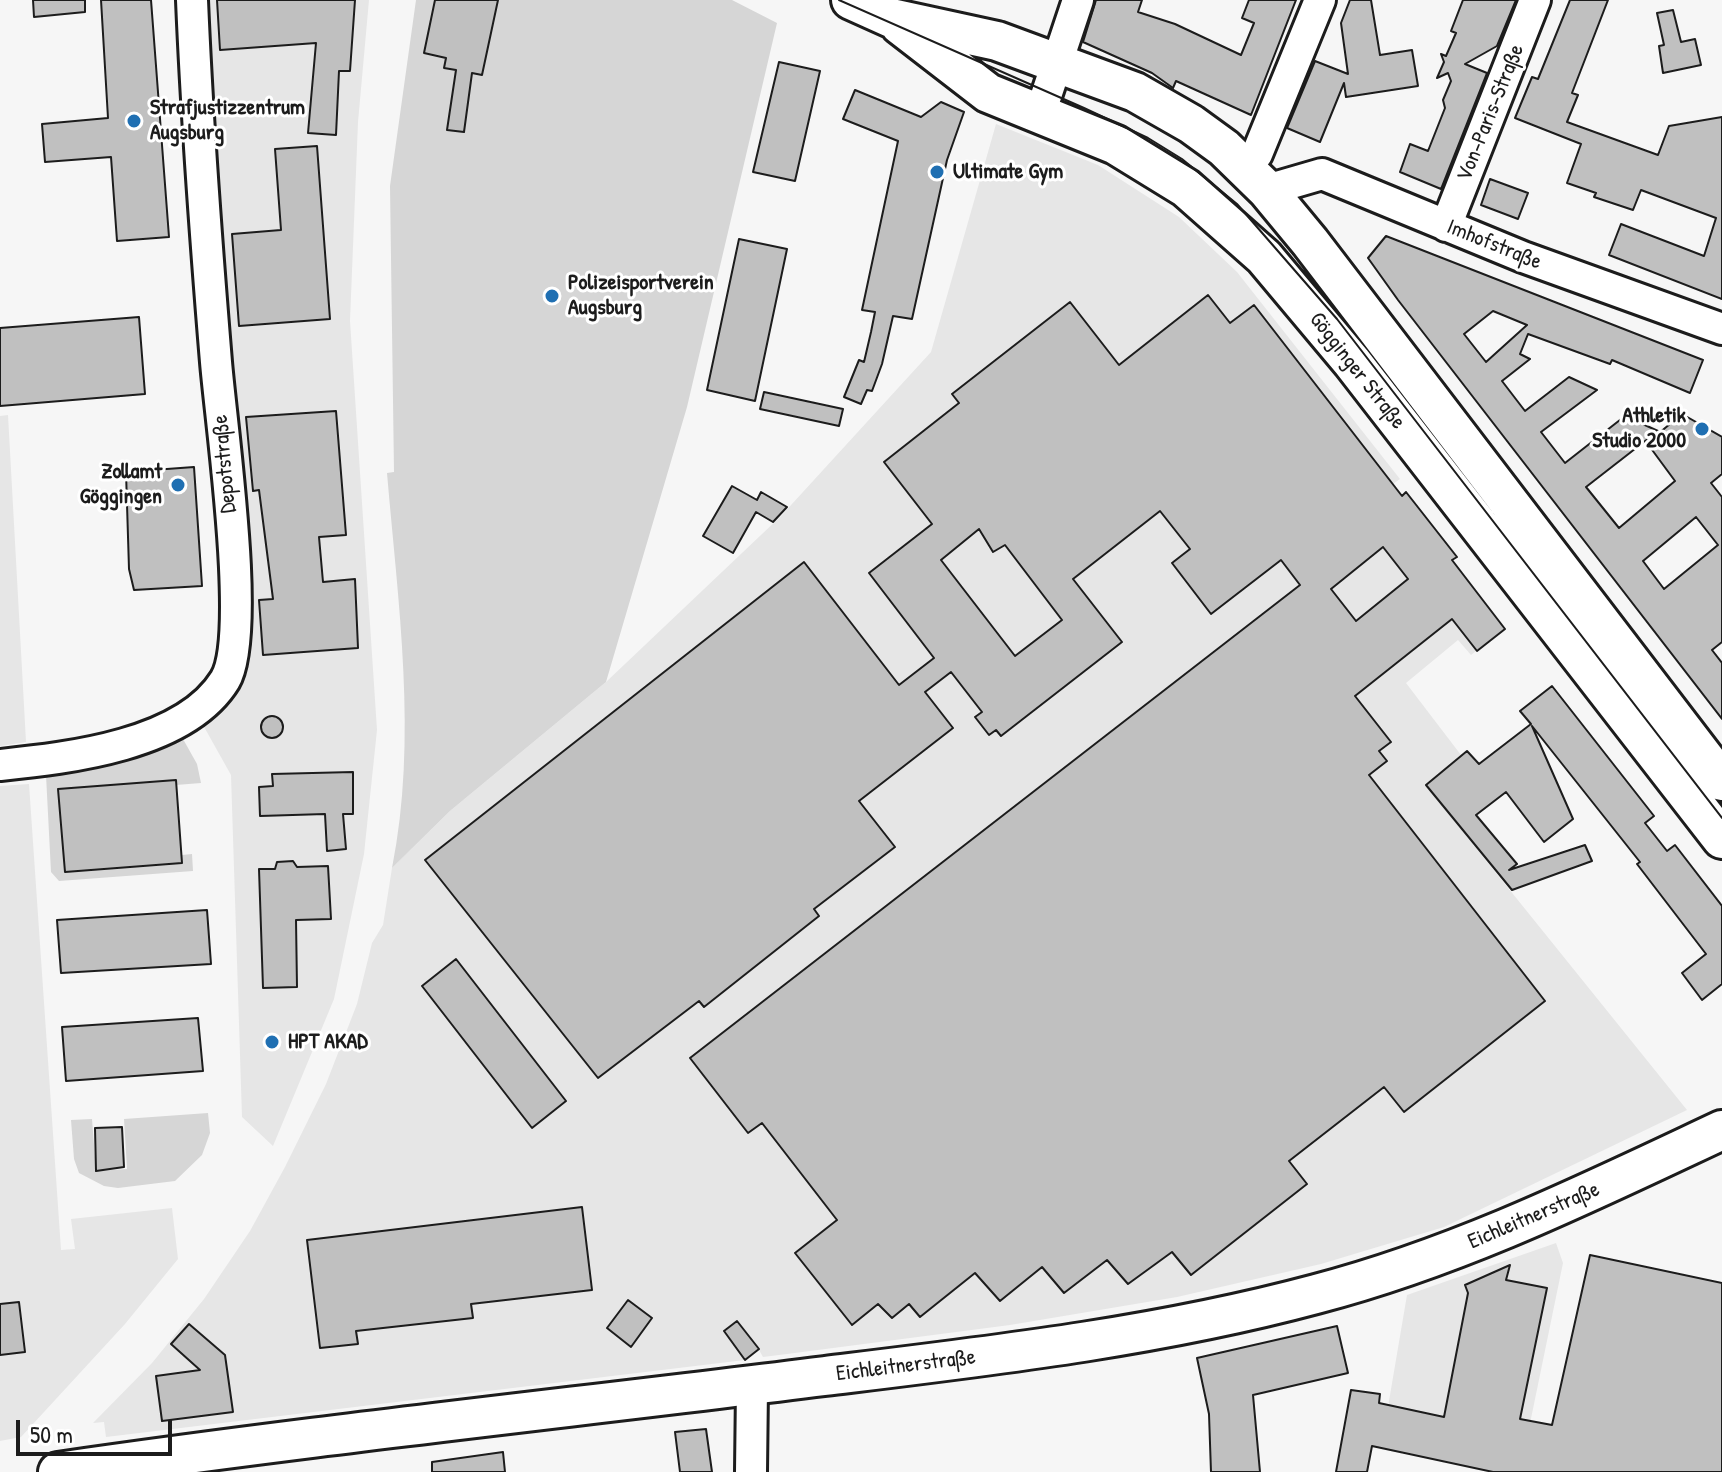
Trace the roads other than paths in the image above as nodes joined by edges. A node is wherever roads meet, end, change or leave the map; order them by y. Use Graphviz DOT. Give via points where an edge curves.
graph roads {
  1 [pos="192,0"];
  2 [pos="851,0"];
  3 [pos="1078,0"];
  4 [pos="1320,0"];
  5 [pos="1535,0"];
  6 [pos="891,18"];
  7 [pos="1058,63"];
  8 [pos="1040,114"];
  9 [pos="1257,179"];
  10 [pos="1446,226"];
  11 [pos="1722,329"];
  12 [pos="0,765"];
  13 [pos="1722,781"];
  14 [pos="1722,839"];
  15 [pos="1722,1130"];
  16 [pos="752,1387"];
  17 [pos="58,1472"];
  18 [pos="751,1472"];
  1 -- 12 [label="street, Depotstraße" via="235,581 233,659 207,700 161,731 88,751"];
  2 -- 6 [label="main road, Gögginger Straße"];
  3 -- 7 [label="street"];
  4 -- 9 [label="street" via="1257,154"];
  5 -- 10 [label="street, Von-Paris-Straße"];
  6 -- 7 [label="main road, Gögginger Straße" via="997,41"];
  6 -- 8 [label="main road, Gögginger Straße" via="988,93"];
  7 -- 8 [label="street"];
  7 -- 9 [label="main road, Gögginger Straße" via="1191,124"];
  8 -- 14 [label="main road, Gögginger Straße" via="1116,145 1186,188 1266,258"];
  9 -- 10 [label="street, Imhofstraße" via="1322,174"];
  9 -- 13 [label="main road, Gögginger Straße"];
  10 -- 11 [label="street, Imhofstraße"];
  15 -- 16 [label="main road, Eichleitnerstraße" via="1446,1254 1314,1295 1102,1338"];
  16 -- 17 [label="main road, Eichleitnerstraße"];
  16 -- 18 [label="street"];
}
